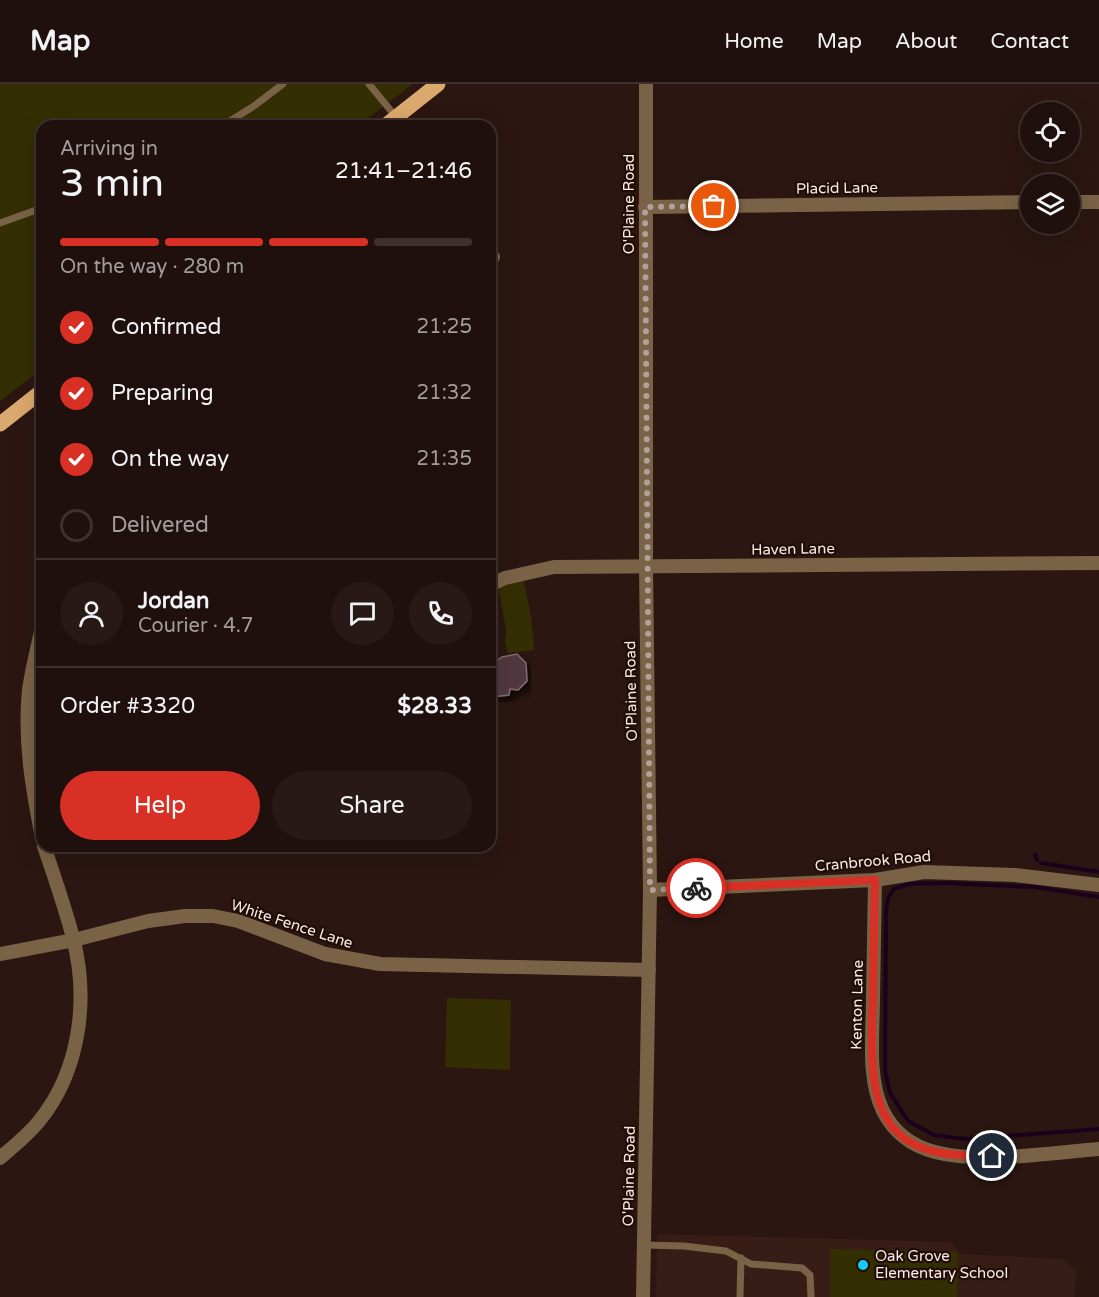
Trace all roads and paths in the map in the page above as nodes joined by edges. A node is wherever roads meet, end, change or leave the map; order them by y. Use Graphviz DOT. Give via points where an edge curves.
graph roads {
  1 [pos="283,84"];
  2 [pos="369,84"];
  3 [pos="438,84"];
  4 [pos="646,84"];
  5 [pos="232,120"];
  6 [pos="390,120"];
  7 [pos="393,120"];
  8 [pos="1020,202"];
  9 [pos="1080,202"];
  10 [pos="1099,202"];
  11 [pos="645,207"];
  12 [pos="36,210"];
  13 [pos="0,223"];
  14 [pos="36,396"];
  15 [pos="0,424"];
  16 [pos="1099,563"];
  17 [pos="646,567"];
  18 [pos="496,582"];
  19 [pos="36,656"];
  20 [pos="36,808"];
  21 [pos="46,852"];
  22 [pos="875,880"];
  23 [pos="1099,885"];
  24 [pos="650,890"];
  25 [pos="74,940"];
  26 [pos="0,954"];
  27 [pos="649,970"];
  28 [pos="1099,1149"];
  29 [pos="0,1158"];
  30 [pos="644,1245"];
  31 [pos="741,1258"];
  32 [pos="643,1297"];
  33 [pos="740,1297"];
  34 [pos="811,1297"];
  1 -- 5 [label="lane"];
  2 -- 6 [label="lane"];
  3 -- 7 [label="main road"];
  4 -- 11 [label="street, O'Plaine Road"];
  8 -- 11 [label="street, Placid Lane"];
  9 -- 10 [label="street"];
  11 -- 17 [label="street, O'Plaine Road"];
  12 -- 13 [label="lane"];
  14 -- 15 [label="main road"];
  16 -- 17 [label="street, Haven Lane"];
  17 -- 18 [label="street, Haven Lane" via="554,567"];
  17 -- 24 [label="street, O'Plaine Road"];
  19 -- 20 [label="street" via="29,690 28,737"];
  21 -- 25 [label="street"];
  22 -- 23 [label="street, Cranbrook Road" via="953,872"];
  22 -- 24 [label="street, Cranbrook Road"];
  22 -- 28 [label="street, Kenton Lane" via="873,1065 883,1110 896,1131 915,1145 962,1156"];
  24 -- 27 [label="street, O'Plaine Road"];
  25 -- 26 [label="street, White Fence Lane"];
  25 -- 27 [label="street, White Fence Lane" via="148,921 213,916 238,921 325,954 380,964"];
  25 -- 29 [label="street" via="80,988 72,1063 40,1121"];
  27 -- 30 [label="street, O'Plaine Road"];
  30 -- 31 [label="lane" via="684,1245 726,1251"];
  30 -- 32 [label="street, O'Plaine Road"];
  31 -- 33 [label="lane"];
  31 -- 34 [label="lane" via="751,1264 802,1268 810,1275"];
}
